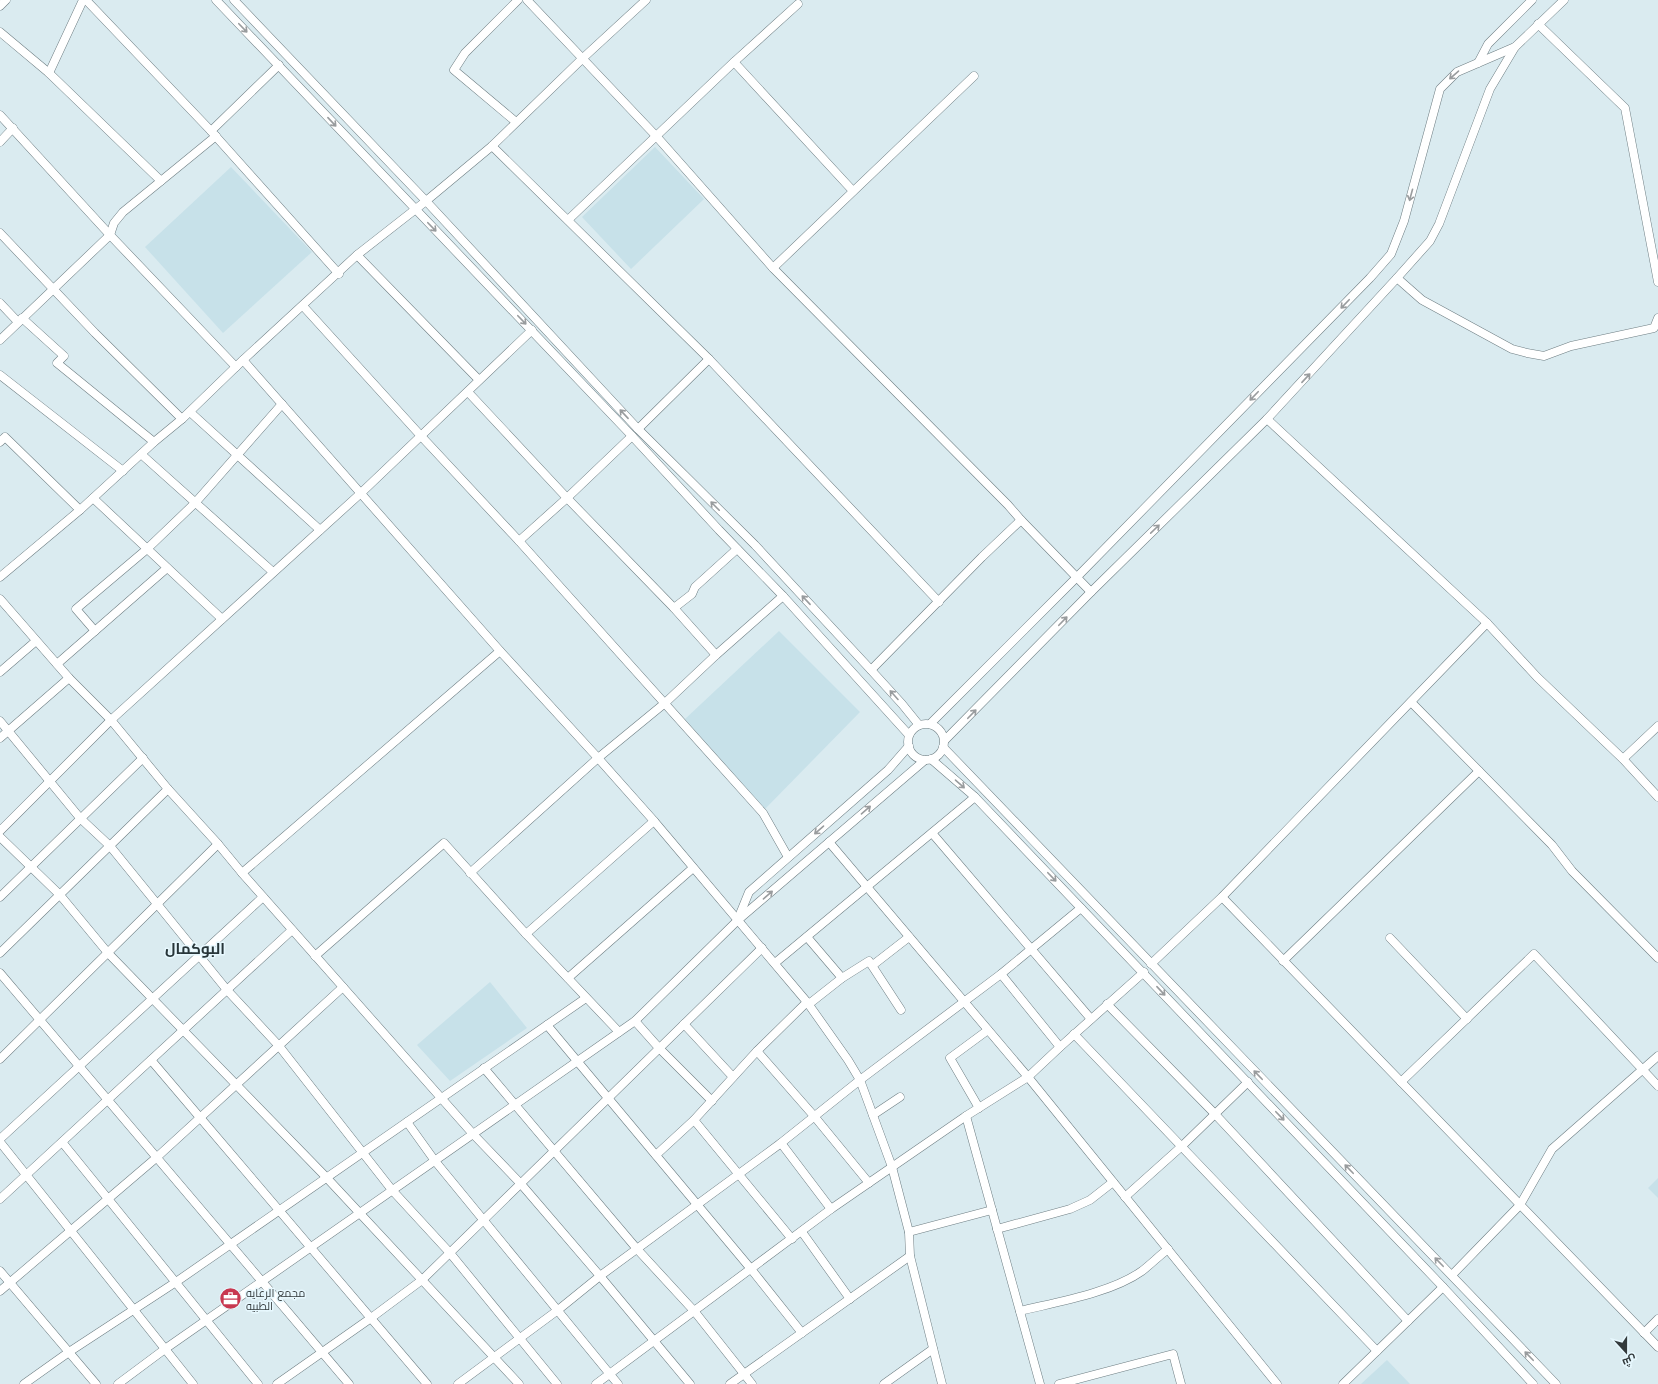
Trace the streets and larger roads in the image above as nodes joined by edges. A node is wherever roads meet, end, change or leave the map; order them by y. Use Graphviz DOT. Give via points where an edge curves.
graph roads {
  1 [pos="6,0"];
  2 [pos="84,0"];
  3 [pos="216,0"];
  4 [pos="234,0"];
  5 [pos="518,0"];
  6 [pos="527,0"];
  7 [pos="646,0"];
  8 [pos="1532,0"];
  9 [pos="1564,0"];
  10 [pos="798,4"];
  11 [pos="0,6"];
  12 [pos="1538,24"];
  13 [pos="0,32"];
  14 [pos="1515,47"];
  15 [pos="583,58"];
  16 [pos="734,62"];
  17 [pos="1478,63"];
  18 [pos="279,65"];
  19 [pos="49,74"];
  20 [pos="974,76"];
  21 [pos="0,115"];
  22 [pos="516,122"];
  23 [pos="13,128"];
  24 [pos="214,134"];
  25 [pos="657,137"];
  26 [pos="0,142"];
  27 [pos="492,146"];
  28 [pos="161,181"];
  29 [pos="853,191"];
  30 [pos="426,201"];
  31 [pos="415,210"];
  32 [pos="568,220"];
  33 [pos="0,233"];
  34 [pos="110,234"];
  35 [pos="357,256"];
  36 [pos="773,268"];
  37 [pos="339,274"];
  38 [pos="1397,278"];
  39 [pos="1658,282"];
  40 [pos="53,288"];
  41 [pos="0,303"];
  42 [pos="303,306"];
  43 [pos="1658,318"];
  44 [pos="20,320"];
  45 [pos="532,330"];
  46 [pos="0,340"];
  47 [pos="709,359"];
  48 [pos="243,360"];
  49 [pos="236,367"];
  50 [pos="0,375"];
  51 [pos="479,380"];
  52 [pos="468,392"];
  53 [pos="282,404"];
  54 [pos="190,412"];
  55 [pos="182,419"];
  56 [pos="1267,419"];
  57 [pos="635,432"];
  58 [pos="421,436"];
  59 [pos="0,442"];
  60 [pos="154,442"];
  61 [pos="141,454"];
  62 [pos="236,455"];
  63 [pos="123,471"];
  64 [pos="361,493"];
  65 [pos="93,498"];
  66 [pos="567,498"];
  67 [pos="195,503"];
  68 [pos="80,510"];
  69 [pos="1021,520"];
  70 [pos="320,530"];
  71 [pos="519,541"];
  72 [pos="148,549"];
  73 [pos="737,549"];
  74 [pos="167,568"];
  75 [pos="273,572"];
  76 [pos="0,577"];
  77 [pos="1077,577"];
  78 [pos="1091,592"];
  79 [pos="783,596"];
  80 [pos="0,599"];
  81 [pos="939,602"];
  82 [pos="674,608"];
  83 [pos="222,619"];
  84 [pos="1487,623"];
  85 [pos="95,631"];
  86 [pos="36,640"];
  87 [pos="500,651"];
  88 [pos="716,655"];
  89 [pos="57,664"];
  90 [pos="871,670"];
  91 [pos="0,672"];
  92 [pos="69,678"];
  93 [pos="1411,702"];
  94 [pos="665,703"];
  95 [pos="0,720"];
  96 [pos="110,720"];
  97 [pos="930,724"];
  98 [pos="918,725"];
  99 [pos="1658,726"];
  100 [pos="9,730"];
  101 [pos="909,735"];
  102 [pos="0,738"];
  103 [pos="944,744"];
  104 [pos="909,746"];
  105 [pos="143,758"];
  106 [pos="598,758"];
  107 [pos="928,759"];
  108 [pos="1623,759"];
  109 [pos="1480,772"];
  110 [pos="49,781"];
  111 [pos="168,790"];
  112 [pos="975,797"];
  113 [pos="1658,797"];
  114 [pos="80,818"];
  115 [pos="654,821"];
  116 [pos="0,831"];
  117 [pos="932,833"];
  118 [pos="0,837"];
  119 [pos="829,842"];
  120 [pos="218,844"];
  121 [pos="110,846"];
  122 [pos="788,857"];
  123 [pos="30,867"];
  124 [pos="693,868"];
  125 [pos="242,873"];
  126 [pos="470,873"];
  127 [pos="867,887"];
  128 [pos="60,895"];
  129 [pos="0,897"];
  130 [pos="263,897"];
  131 [pos="1222,897"];
  132 [pos="157,904"];
  133 [pos="1081,908"];
  134 [pos="738,920"];
  135 [pos="292,930"];
  136 [pos="526,934"];
  137 [pos="807,937"];
  138 [pos="909,937"];
  139 [pos="1390,938"];
  140 [pos="762,948"];
  141 [pos="1031,949"];
  142 [pos="0,953"];
  143 [pos="108,953"];
  144 [pos="200,955"];
  145 [pos="316,956"];
  146 [pos="1658,958"];
  147 [pos="1283,961"];
  148 [pos="775,964"];
  149 [pos="1151,964"];
  150 [pos="872,965"];
  151 [pos="1144,972"];
  152 [pos="0,973"];
  153 [pos="1001,974"];
  154 [pos="568,978"];
  155 [pos="842,978"];
  156 [pos="343,987"];
  157 [pos="227,990"];
  158 [pos="586,998"];
  159 [pos="152,999"];
  160 [pos="964,1002"];
  161 [pos="808,1003"];
  162 [pos="1107,1004"];
  163 [pos="901,1010"];
  164 [pos="1091,1019"];
  165 [pos="1467,1019"];
  166 [pos="40,1020"];
  167 [pos="635,1021"];
  168 [pos="684,1024"];
  169 [pos="547,1025"];
  170 [pos="183,1030"];
  171 [pos="988,1030"];
  172 [pos="619,1032"];
  173 [pos="1074,1034"];
  174 [pos="279,1046"];
  175 [pos="1060,1047"];
  176 [pos="659,1048"];
  177 [pos="757,1051"];
  178 [pos="1658,1056"];
  179 [pos="0,1060"];
  180 [pos="151,1060"];
  181 [pos="578,1061"];
  182 [pos="79,1067"];
  183 [pos="484,1068"];
  184 [pos="1642,1070"];
  185 [pos="733,1077"];
  186 [pos="1028,1077"];
  187 [pos="860,1080"];
  188 [pos="1248,1082"];
  189 [pos="1401,1082"];
  190 [pos="236,1085"];
  191 [pos="1658,1086"];
  192 [pos="900,1097"];
  193 [pos="441,1098"];
  194 [pos="609,1098"];
  195 [pos="107,1100"];
  196 [pos="712,1101"];
  197 [pos="515,1105"];
  198 [pos="979,1108"];
  199 [pos="1214,1113"];
  200 [pos="873,1115"];
  201 [pos="814,1116"];
  202 [pos="966,1116"];
  203 [pos="201,1118"];
  204 [pos="694,1120"];
  205 [pos="407,1122"];
  206 [pos="473,1134"];
  207 [pos="0,1140"];
  208 [pos="62,1142"];
  209 [pos="782,1143"];
  210 [pos="1182,1146"];
  211 [pos="554,1151"];
  212 [pos="362,1152"];
  213 [pos="656,1156"];
  214 [pos="156,1158"];
  215 [pos="435,1161"];
  216 [pos="892,1167"];
  217 [pos="740,1174"];
  218 [pos="27,1175"];
  219 [pos="326,1177"];
  220 [pos="1113,1182"];
  221 [pos="869,1183"];
  222 [pos="521,1184"];
  223 [pos="392,1190"];
  224 [pos="1125,1196"];
  225 [pos="0,1199"];
  226 [pos="108,1199"];
  227 [pos="1520,1205"];
  228 [pos="696,1206"];
  229 [pos="831,1209"];
  230 [pos="278,1210"];
  231 [pos="992,1210"];
  232 [pos="360,1214"];
  233 [pos="483,1220"];
  234 [pos="997,1229"];
  235 [pos="71,1230"];
  236 [pos="802,1232"];
  237 [pos="909,1232"];
  238 [pos="792,1239"];
  239 [pos="229,1244"];
  240 [pos="310,1248"];
  241 [pos="637,1249"];
  242 [pos="1168,1249"];
  243 [pos="450,1252"];
  244 [pos="910,1256"];
  245 [pos="751,1269"];
  246 [pos="0,1271"];
  247 [pos="1452,1275"];
  248 [pos="600,1276"];
  249 [pos="422,1280"];
  250 [pos="10,1282"];
  251 [pos="176,1282"];
  252 [pos="261,1282"];
  253 [pos="1443,1287"];
  254 [pos="0,1291"];
  255 [pos="850,1299"];
  256 [pos="134,1310"];
  257 [pos="558,1310"];
  258 [pos="1020,1311"];
  259 [pos="695,1312"];
  260 [pos="371,1318"];
  261 [pos="1658,1319"];
  262 [pos="207,1320"];
  263 [pos="1408,1321"];
  264 [pos="1644,1332"];
  265 [pos="802,1333"];
  266 [pos="520,1338"];
  267 [pos="654,1341"];
  268 [pos="1658,1347"];
  269 [pos="165,1349"];
  270 [pos="933,1349"];
  271 [pos="1377,1351"];
  272 [pos="69,1352"];
  273 [pos="322,1353"];
  274 [pos="494,1357"];
  275 [pos="609,1374"];
  276 [pos="744,1374"];
  277 [pos="24,1384"];
  278 [pos="96,1384"];
  279 [pos="118,1384"];
  280 [pos="193,1384"];
  281 [pos="258,1384"];
  282 [pos="277,1384"];
  283 [pos="349,1384"];
  284 [pos="427,1384"];
  285 [pos="458,1384"];
  286 [pos="519,1384"];
  287 [pos="557,1384"];
  288 [pos="596,1384"];
  289 [pos="618,1384"];
  290 [pos="690,1384"];
  291 [pos="730,1384"];
  292 [pos="752,1384"];
  293 [pos="884,1384"];
  294 [pos="942,1384"];
  295 [pos="1040,1384"];
  296 [pos="1059,1384"];
  297 [pos="1181,1384"];
  298 [pos="1277,1384"];
  299 [pos="1343,1384"];
  300 [pos="1533,1384"];
  301 [pos="1556,1384"];
  1 -- 11 [label="street"];
  2 -- 19 [label="street"];
  2 -- 24 [label="street"];
  3 -- 18 [label="street, one-way"];
  4 -- 30 [label="street"];
  5 -- 22 [label="street" via="465,53 454,70"];
  6 -- 15 [label="street"];
  7 -- 15 [label="street"];
  8 -- 17 [label="street" via="1488,44"];
  9 -- 12 [label="street"];
  10 -- 16 [label="street"];
  12 -- 14 [label="street"];
  12 -- 39 [label="street" via="1625,108"];
  13 -- 19 [label="street"];
  14 -- 17 [label="street"];
  14 -- 38 [label="street" via="1490,88 1440,224 1430,241"];
  15 -- 22 [label="street"];
  15 -- 25 [label="street"];
  16 -- 25 [label="street"];
  16 -- 29 [label="street"];
  17 -- 77 [label="street, one-way" via="1457,72 1440,89 1404,222 1391,254"];
  18 -- 24 [label="street"];
  18 -- 31 [label="street, one-way"];
  19 -- 28 [label="street"];
  20 -- 29 [label="street"];
  21 -- 23 [label="street"];
  22 -- 27 [label="street"];
  23 -- 26 [label="street"];
  23 -- 34 [label="street"];
  24 -- 28 [label="street"];
  24 -- 37 [label="street"];
  25 -- 32 [label="street"];
  25 -- 36 [label="street"];
  27 -- 30 [label="street"];
  27 -- 32 [label="street"];
  28 -- 34 [label="street" via="123,212 114,223"];
  29 -- 36 [label="street"];
  30 -- 31 [label="street"];
  57 -- 30 [label="street, one-way"];
  31 -- 35 [label="street"];
  31 -- 45 [label="street, one-way"];
  32 -- 47 [label="street"];
  33 -- 40 [label="street"];
  34 -- 40 [label="street"];
  34 -- 49 [label="street"];
  35 -- 37 [label="street"];
  35 -- 51 [label="street"];
  36 -- 69 [label="street"];
  37 -- 42 [label="street"];
  38 -- 43 [label="street" via="1422,300 1512,349 1544,356 1571,346 1654,328"];
  56 -- 38 [label="street, one-way"];
  40 -- 44 [label="street"];
  40 -- 55 [label="street"];
  41 -- 44 [label="street"];
  42 -- 48 [label="street"];
  42 -- 58 [label="street"];
  44 -- 46 [label="street"];
  44 -- 60 [label="street" via="64,356 58,363"];
  45 -- 51 [label="street"];
  45 -- 57 [label="street"];
  47 -- 57 [label="street"];
  47 -- 81 [label="street"];
  48 -- 49 [label="street"];
  48 -- 53 [label="street"];
  49 -- 54 [label="street"];
  50 -- 63 [label="street"];
  51 -- 52 [label="street"];
  52 -- 58 [label="street"];
  52 -- 66 [label="street"];
  53 -- 62 [label="street"];
  53 -- 64 [label="street"];
  54 -- 55 [label="street"];
  54 -- 62 [label="street"];
  55 -- 60 [label="street"];
  78 -- 56 [label="street, one-way"];
  56 -- 84 [label="street"];
  57 -- 66 [label="street"];
  57 -- 73 [label="street"];
  90 -- 57 [label="street, one-way" via="755,545"];
  58 -- 64 [label="street"];
  58 -- 71 [label="street"];
  59 -- 68 [label="street" via="5,437"];
  60 -- 61 [label="street"];
  61 -- 63 [label="street"];
  61 -- 67 [label="street"];
  62 -- 67 [label="street"];
  62 -- 70 [label="street"];
  63 -- 65 [label="street"];
  64 -- 70 [label="street"];
  64 -- 87 [label="street"];
  65 -- 68 [label="street"];
  65 -- 72 [label="street"];
  66 -- 71 [label="street"];
  66 -- 82 [label="street"];
  67 -- 72 [label="street"];
  67 -- 75 [label="street"];
  68 -- 76 [label="street"];
  69 -- 77 [label="street"];
  69 -- 81 [label="street"];
  70 -- 75 [label="street"];
  71 -- 94 [label="street"];
  72 -- 74 [label="street"];
  72 -- 85 [label="street" via="76,609"];
  73 -- 79 [label="street"];
  73 -- 82 [label="street" via="694,587 692,594"];
  74 -- 83 [label="street"];
  74 -- 85 [label="street"];
  75 -- 83 [label="street"];
  77 -- 78 [label="street"];
  77 -- 97 [label="street"];
  103 -- 78 [label="street, one-way"];
  79 -- 88 [label="street"];
  79 -- 101 [label="street"];
  80 -- 86 [label="street"];
  81 -- 90 [label="street"];
  82 -- 88 [label="street"];
  83 -- 96 [label="street"];
  84 -- 93 [label="street"];
  84 -- 108 [label="street" via="1538,677"];
  85 -- 89 [label="street"];
  86 -- 89 [label="street"];
  86 -- 91 [label="street"];
  87 -- 106 [label="street"];
  87 -- 125 [label="street"];
  88 -- 94 [label="street"];
  89 -- 92 [label="street"];
  98 -- 90 [label="street, one-way"];
  92 -- 96 [label="street"];
  92 -- 100 [label="street"];
  93 -- 109 [label="street"];
  93 -- 131 [label="street"];
  94 -- 106 [label="street"];
  94 -- 122 [label="street" via="763,813"];
  95 -- 100 [label="street"];
  96 -- 105 [label="street"];
  96 -- 110 [label="street"];
  97 -- 98 [label="street"];
  97 -- 103 [label="street" via="940,730"];
  98 -- 101 [label="street"];
  99 -- 108 [label="street"];
  100 -- 102 [label="street"];
  100 -- 110 [label="street"];
  101 -- 104 [label="street"];
  103 -- 107 [label="street" via="940,752"];
  103 -- 149 [label="street"];
  104 -- 107 [label="street" via="915,756"];
  104 -- 122 [label="street, one-way" via="888,770"];
  105 -- 111 [label="street"];
  105 -- 114 [label="street"];
  106 -- 115 [label="street"];
  106 -- 126 [label="street"];
  107 -- 112 [label="street, one-way"];
  119 -- 107 [label="street, one-way"];
  108 -- 113 [label="street"];
  109 -- 146 [label="street"];
  109 -- 147 [label="street"];
  110 -- 114 [label="street"];
  110 -- 116 [label="street"];
  111 -- 120 [label="street"];
  111 -- 121 [label="street"];
  112 -- 117 [label="street"];
  112 -- 133 [label="street, one-way"];
  114 -- 121 [label="street"];
  114 -- 123 [label="street"];
  115 -- 124 [label="street"];
  115 -- 136 [label="street"];
  117 -- 127 [label="street"];
  117 -- 141 [label="street"];
  118 -- 123 [label="street"];
  119 -- 127 [label="street"];
  134 -- 119 [label="street, one-way"];
  120 -- 125 [label="street"];
  120 -- 132 [label="street"];
  121 -- 128 [label="street"];
  121 -- 132 [label="street"];
  122 -- 134 [label="street" via="749,892"];
  123 -- 128 [label="street"];
  123 -- 129 [label="street"];
  124 -- 134 [label="street"];
  124 -- 154 [label="street"];
  125 -- 130 [label="street"];
  126 -- 136 [label="street"];
  126 -- 145 [label="street" via="444,844"];
  127 -- 137 [label="street"];
  127 -- 138 [label="street"];
  128 -- 142 [label="street"];
  128 -- 143 [label="street"];
  130 -- 135 [label="street"];
  130 -- 144 [label="street"];
  131 -- 147 [label="street"];
  131 -- 149 [label="street"];
  132 -- 143 [label="street"];
  132 -- 144 [label="street"];
  133 -- 141 [label="street"];
  133 -- 151 [label="street"];
  134 -- 140 [label="street"];
  134 -- 167 [label="street"];
  135 -- 145 [label="street"];
  135 -- 157 [label="street"];
  136 -- 154 [label="street"];
  137 -- 148 [label="street"];
  137 -- 155 [label="street"];
  138 -- 150 [label="street"];
  138 -- 160 [label="street"];
  139 -- 165 [label="street"];
  140 -- 148 [label="street"];
  140 -- 168 [label="street"];
  141 -- 153 [label="street"];
  141 -- 164 [label="street"];
  143 -- 159 [label="street"];
  143 -- 166 [label="street"];
  144 -- 157 [label="street"];
  144 -- 159 [label="street"];
  145 -- 156 [label="street"];
  147 -- 189 [label="street"];
  148 -- 161 [label="street"];
  247 -- 149 [label="street, one-way"];
  150 -- 155 [label="street" via="869,961"];
  150 -- 163 [label="street"];
  151 -- 162 [label="street"];
  151 -- 188 [label="street, one-way"];
  152 -- 166 [label="street"];
  153 -- 160 [label="street"];
  153 -- 175 [label="street"];
  154 -- 158 [label="street"];
  155 -- 161 [label="street"];
  156 -- 174 [label="street"];
  156 -- 193 [label="street"];
  157 -- 170 [label="street"];
  157 -- 174 [label="street"];
  158 -- 169 [label="street"];
  158 -- 172 [label="street"];
  159 -- 170 [label="street"];
  159 -- 182 [label="street"];
  160 -- 171 [label="street"];
  160 -- 187 [label="street"];
  161 -- 177 [label="street"];
  161 -- 187 [label="street"];
  162 -- 164 [label="street"];
  162 -- 199 [label="street"];
  164 -- 173 [label="street"];
  165 -- 184 [label="street" via="1534,954"];
  165 -- 189 [label="street"];
  166 -- 179 [label="street"];
  166 -- 182 [label="street"];
  167 -- 172 [label="street"];
  167 -- 176 [label="street"];
  168 -- 176 [label="street"];
  168 -- 185 [label="street"];
  169 -- 181 [label="street"];
  169 -- 183 [label="street"];
  170 -- 180 [label="street"];
  170 -- 190 [label="street"];
  171 -- 186 [label="street"];
  171 -- 198 [label="street" via="950,1058"];
  172 -- 181 [label="street"];
  173 -- 175 [label="street"];
  173 -- 210 [label="street"];
  174 -- 190 [label="street"];
  174 -- 212 [label="street"];
  175 -- 186 [label="street"];
  176 -- 194 [label="street"];
  176 -- 196 [label="street"];
  177 -- 185 [label="street"];
  177 -- 201 [label="street"];
  178 -- 184 [label="street"];
  180 -- 195 [label="street"];
  180 -- 203 [label="street"];
  181 -- 194 [label="street"];
  181 -- 197 [label="street"];
  182 -- 195 [label="street"];
  182 -- 207 [label="street"];
  183 -- 193 [label="street"];
  183 -- 197 [label="street"];
  184 -- 191 [label="street"];
  184 -- 227 [label="street" via="1552,1149"];
  185 -- 196 [label="street"];
  186 -- 198 [label="street"];
  186 -- 220 [label="street"];
  187 -- 200 [label="street"];
  187 -- 201 [label="street"];
  188 -- 199 [label="street"];
  188 -- 253 [label="street, one-way"];
  189 -- 227 [label="street"];
  190 -- 203 [label="street"];
  190 -- 219 [label="street"];
  192 -- 200 [label="street"];
  193 -- 205 [label="street"];
  193 -- 206 [label="street"];
  194 -- 211 [label="street"];
  194 -- 213 [label="street"];
  195 -- 208 [label="street"];
  195 -- 214 [label="street"];
  196 -- 204 [label="street"];
  197 -- 206 [label="street"];
  197 -- 211 [label="street"];
  198 -- 202 [label="street"];
  199 -- 210 [label="street"];
  199 -- 263 [label="street"];
  200 -- 216 [label="street"];
  201 -- 209 [label="street"];
  201 -- 221 [label="street"];
  202 -- 216 [label="street"];
  202 -- 231 [label="street"];
  203 -- 214 [label="street"];
  203 -- 230 [label="street"];
  204 -- 213 [label="street"];
  204 -- 217 [label="street"];
  205 -- 212 [label="street"];
  205 -- 215 [label="street"];
  206 -- 215 [label="street"];
  206 -- 222 [label="street"];
  207 -- 218 [label="street"];
  208 -- 218 [label="street"];
  208 -- 226 [label="street"];
  209 -- 217 [label="street"];
  209 -- 229 [label="street"];
  210 -- 224 [label="street"];
  210 -- 271 [label="street"];
  211 -- 222 [label="street"];
  211 -- 241 [label="street"];
  212 -- 219 [label="street"];
  212 -- 223 [label="street"];
  213 -- 228 [label="street"];
  214 -- 226 [label="street"];
  214 -- 239 [label="street"];
  215 -- 223 [label="street"];
  215 -- 233 [label="street"];
  216 -- 221 [label="street"];
  216 -- 237 [label="street"];
  217 -- 228 [label="street"];
  217 -- 238 [label="street"];
  218 -- 225 [label="street"];
  218 -- 235 [label="street"];
  219 -- 230 [label="street"];
  219 -- 232 [label="street"];
  220 -- 224 [label="street"];
  220 -- 234 [label="street" via="1090,1200 1070,1209"];
  221 -- 229 [label="street"];
  222 -- 233 [label="street"];
  222 -- 248 [label="street"];
  223 -- 232 [label="street"];
  223 -- 243 [label="street"];
  224 -- 242 [label="street"];
  226 -- 235 [label="street"];
  226 -- 251 [label="street"];
  227 -- 247 [label="street"];
  227 -- 264 [label="street"];
  228 -- 241 [label="street"];
  228 -- 245 [label="street"];
  229 -- 236 [label="street"];
  230 -- 239 [label="street"];
  230 -- 240 [label="street"];
  231 -- 234 [label="street"];
  231 -- 237 [label="street"];
  232 -- 240 [label="street"];
  232 -- 249 [label="street"];
  233 -- 243 [label="street"];
  233 -- 257 [label="street"];
  234 -- 258 [label="street"];
  235 -- 250 [label="street"];
  235 -- 256 [label="street"];
  236 -- 238 [label="street"];
  236 -- 255 [label="street"];
  237 -- 244 [label="street"];
  238 -- 245 [label="street"];
  239 -- 251 [label="street"];
  239 -- 252 [label="street"];
  240 -- 252 [label="street"];
  240 -- 260 [label="street"];
  241 -- 248 [label="street"];
  241 -- 259 [label="street"];
  242 -- 258 [label="street" via="1141,1271 1121,1282 1099,1291"];
  242 -- 298 [label="street"];
  243 -- 249 [label="street"];
  243 -- 266 [label="street"];
  244 -- 255 [label="street"];
  244 -- 270 [label="street"];
  245 -- 259 [label="street"];
  245 -- 265 [label="street"];
  246 -- 250 [label="street"];
  301 -- 247 [label="street, one-way"];
  248 -- 257 [label="street"];
  248 -- 267 [label="street"];
  249 -- 260 [label="street"];
  249 -- 274 [label="street"];
  250 -- 254 [label="street"];
  250 -- 272 [label="street"];
  251 -- 256 [label="street"];
  251 -- 262 [label="street"];
  252 -- 262 [label="street"];
  252 -- 273 [label="street"];
  253 -- 263 [label="street"];
  253 -- 300 [label="street"];
  255 -- 265 [label="street"];
  256 -- 269 [label="street"];
  256 -- 272 [label="street"];
  257 -- 266 [label="street"];
  257 -- 275 [label="street"];
  258 -- 295 [label="street"];
  259 -- 267 [label="street"];
  259 -- 276 [label="street"];
  260 -- 273 [label="street"];
  260 -- 284 [label="street"];
  261 -- 264 [label="street"];
  262 -- 269 [label="street"];
  262 -- 281 [label="street"];
  263 -- 271 [label="street"];
  264 -- 268 [label="street"];
  265 -- 276 [label="street"];
  266 -- 274 [label="street"];
  266 -- 287 [label="street"];
  267 -- 275 [label="street"];
  267 -- 290 [label="street"];
  269 -- 279 [label="street"];
  269 -- 280 [label="street"];
  270 -- 293 [label="street"];
  270 -- 294 [label="street"];
  271 -- 299 [label="street"];
  272 -- 277 [label="street"];
  272 -- 278 [label="street"];
  273 -- 282 [label="street"];
  273 -- 283 [label="street"];
  274 -- 285 [label="street"];
  274 -- 286 [label="street"];
  275 -- 288 [label="street"];
  275 -- 289 [label="street"];
  276 -- 291 [label="street"];
  276 -- 292 [label="street"];
  296 -- 297 [label="street" via="1173,1354"];
}
